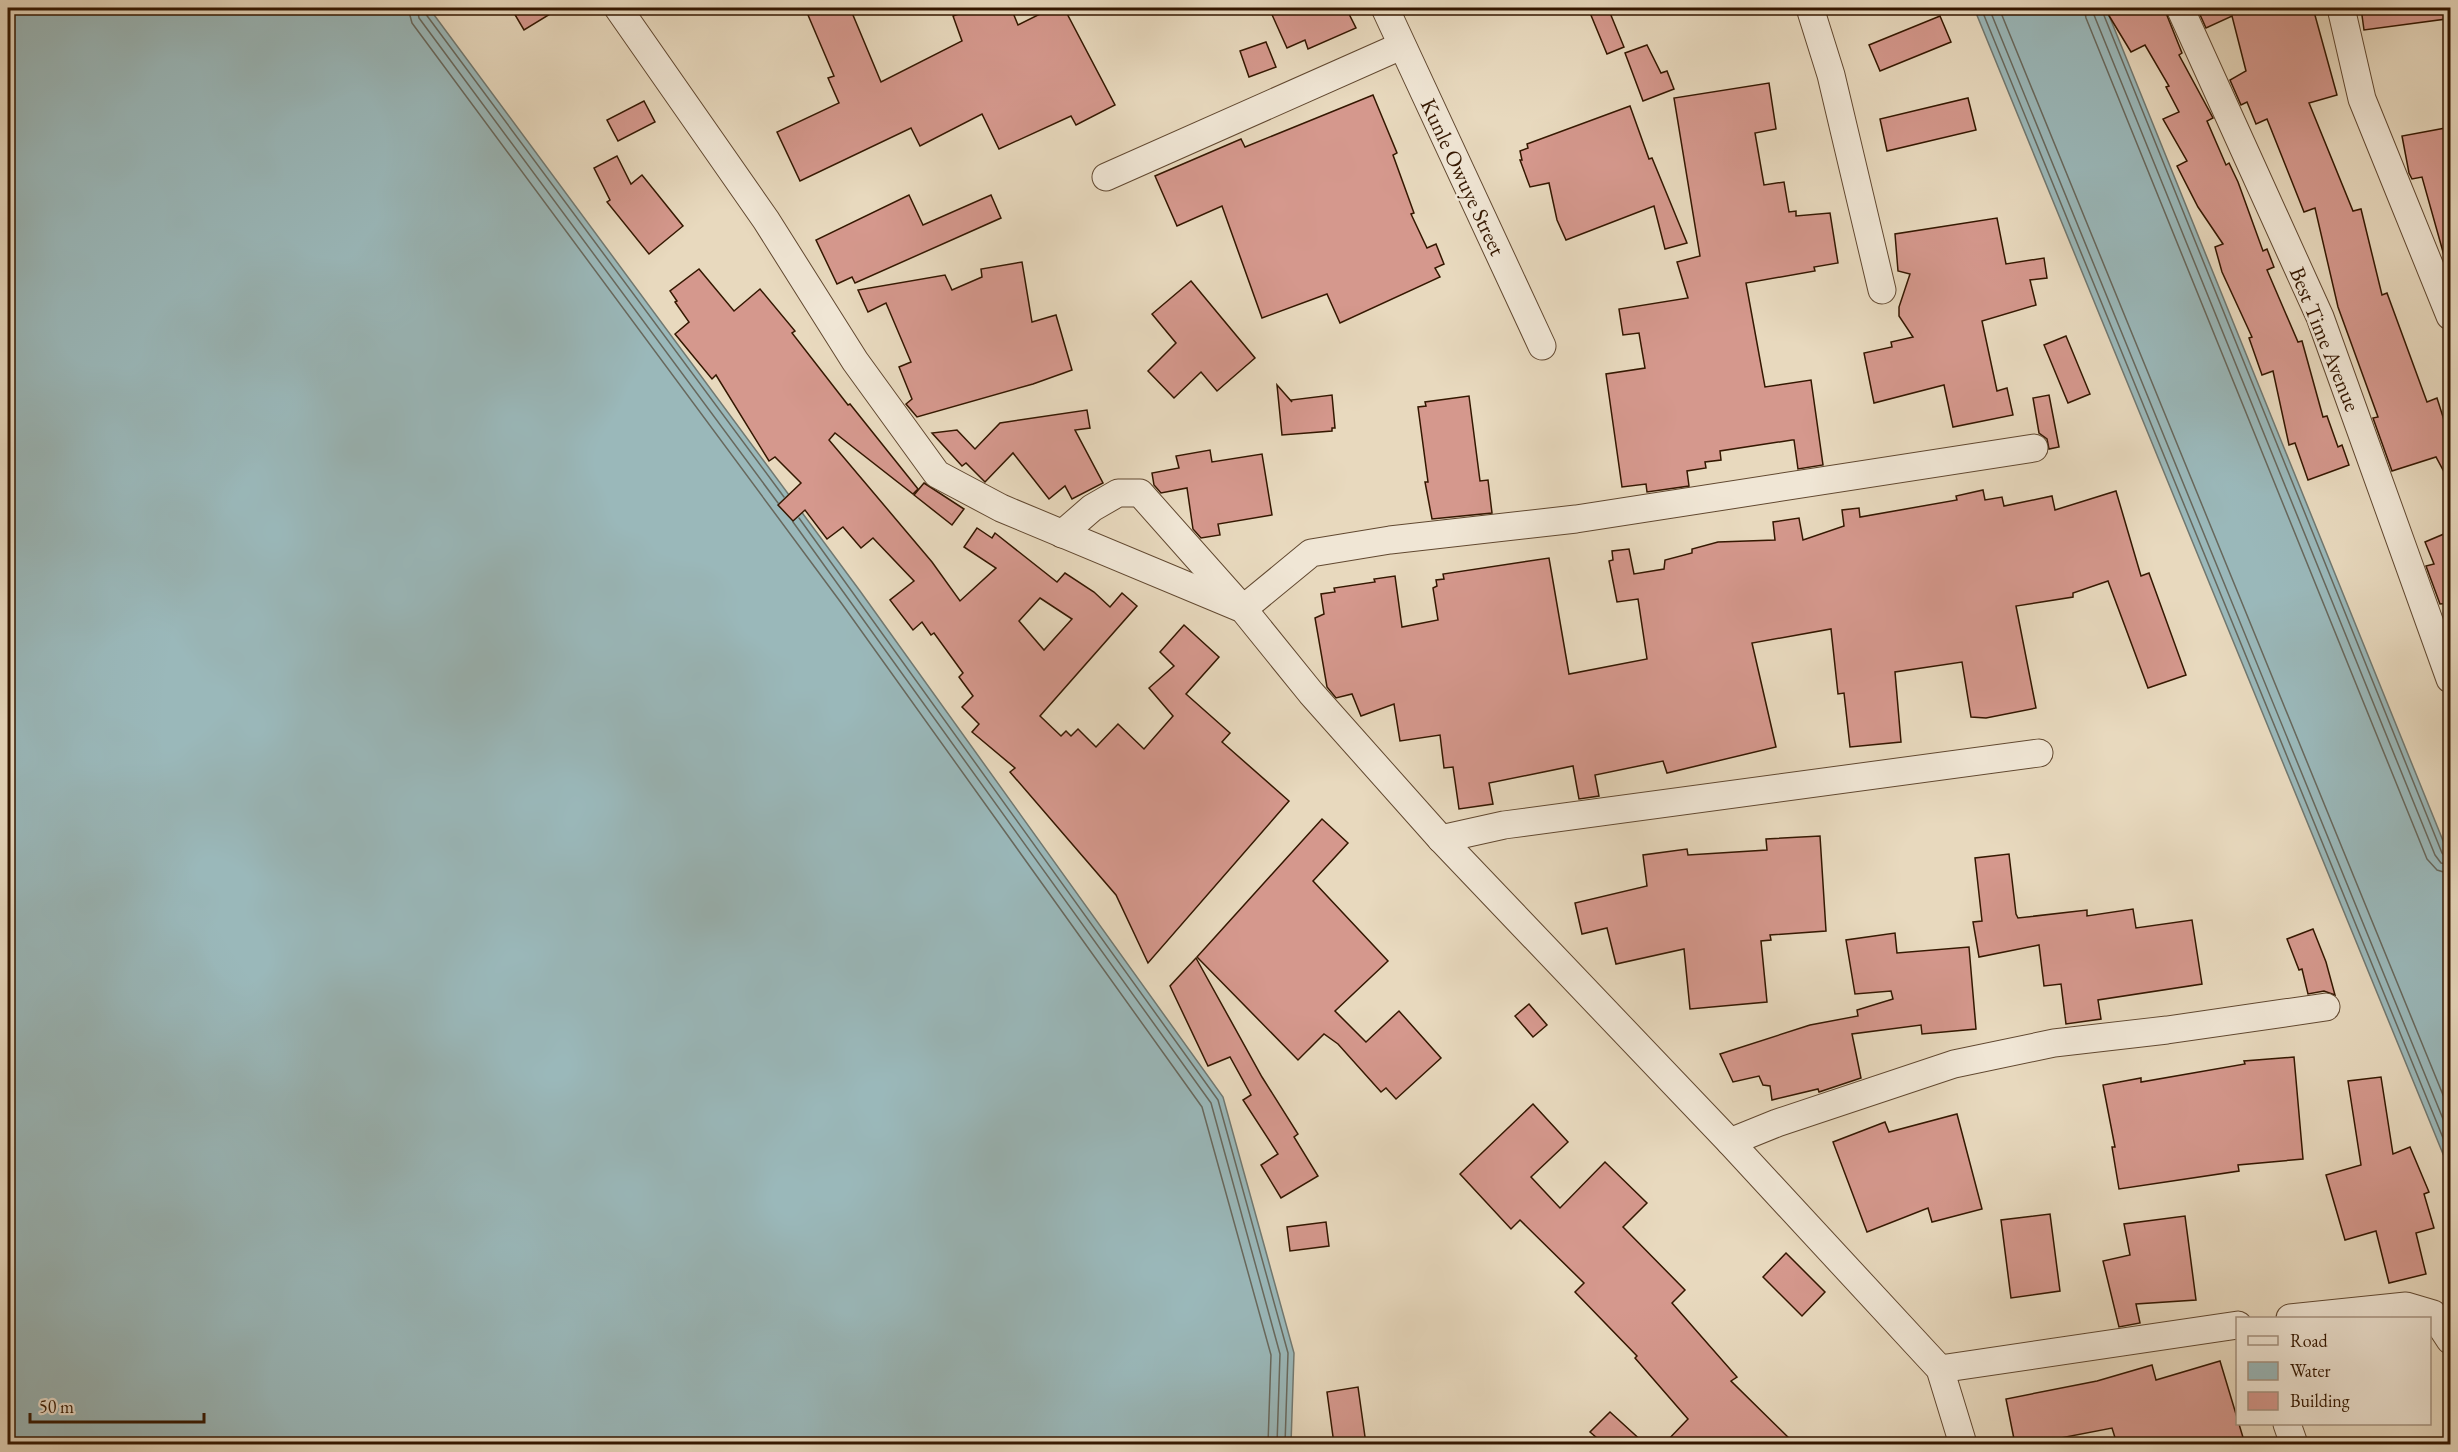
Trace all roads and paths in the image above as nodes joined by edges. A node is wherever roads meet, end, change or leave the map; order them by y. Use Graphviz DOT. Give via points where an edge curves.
graph roads {
  1 [pos="618,8"];
  2 [pos="1385,8"];
  3 [pos="1810,8"];
  4 [pos="2180,8"];
  5 [pos="2341,8"];
  6 [pos="1401,46"];
  7 [pos="1106,177"];
  8 [pos="1882,290"];
  9 [pos="2451,316"];
  10 [pos="1542,345"];
  11 [pos="2034,447"];
  12 [pos="1062,534"];
  13 [pos="1243,609"];
  14 [pos="2451,679"];
  15 [pos="2039,753"];
  16 [pos="1441,839"];
  17 [pos="2326,1007"];
  18 [pos="1730,1142"];
  19 [pos="2300,1317"];
  20 [pos="2236,1325"];
  21 [pos="2451,1340"];
  22 [pos="1940,1369"];
  23 [pos="2287,1425"];
  24 [pos="1963,1444"];
  25 [pos="2294,1444"];
  1 -- 12 [label="street" via="766,220 855,361 937,474"];
  2 -- 6 [label="street, Kunle Owuye Street"];
  3 -- 8 [label="street" via="1831,75"];
  4 -- 14 [label="street, Best Time Avenue" via="2320,317"];
  5 -- 9 [label="street" via="2362,99"];
  6 -- 7 [label="street"];
  6 -- 10 [label="street, Kunle Owuye Street"];
  11 -- 13 [label="street" via="1576,519 1311,553"];
  12 -- 13 [label="street"];
  12 -- 13 [label="street" via="1092,508 1118,493 1140,493"];
  13 -- 16 [label="street"];
  15 -- 16 [label="street" via="1504,825"];
  16 -- 18 [label="street"];
  17 -- 18 [label="street" via="2054,1043 1954,1064"];
  18 -- 22 [label="street"];
  19 -- 21 [label="street" via="2406,1306 2433,1314"];
  20 -- 22 [label="street"];
  22 -- 24 [label="street"];
  23 -- 25 [label="street"];
}
